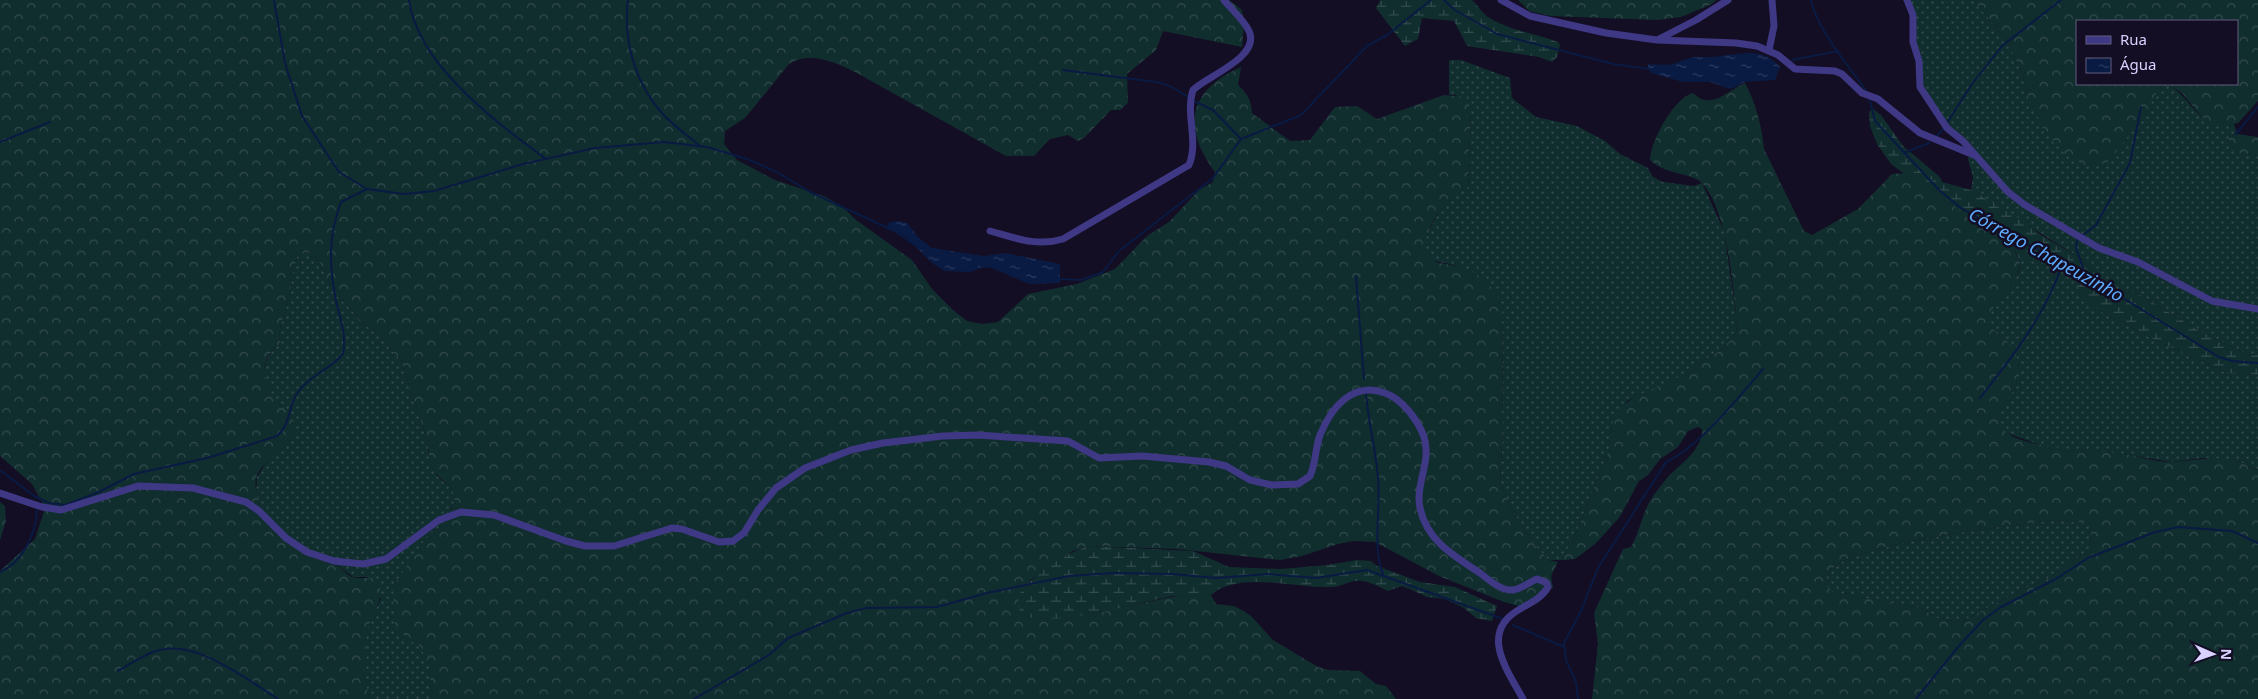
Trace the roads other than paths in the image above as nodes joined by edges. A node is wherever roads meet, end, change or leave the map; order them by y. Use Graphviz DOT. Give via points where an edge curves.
graph roads {
  1 [pos="1224,0"];
  2 [pos="1501,0"];
  3 [pos="1728,0"];
  4 [pos="1772,0"];
  5 [pos="1907,0"];
  6 [pos="1657,40"];
  7 [pos="1769,50"];
  8 [pos="1974,155"];
  9 [pos="990,231"];
  10 [pos="2258,309"];
  11 [pos="0,493"];
  12 [pos="1523,699"];
  1 -- 9 [label="street" via="1249,30 1251,43 1248,50 1230,65 1193,90 1190,105 1193,148 1189,165 1063,239 1033,243"];
  2 -- 6 [label="street" via="1539,18"];
  3 -- 6 [label="street"];
  4 -- 7 [label="street" via="1774,26"];
  5 -- 8 [label="street" via="1913,15 1920,88 1947,128"];
  6 -- 7 [label="street" via="1736,43"];
  7 -- 8 [label="street" via="1796,70 1842,74 1862,93 1878,99 1920,133"];
  8 -- 10 [label="street" via="2017,200 2099,248 2138,262 2212,301"];
  11 -- 12 [label="street" via="61,510 138,486 193,488 246,502 296,546 319,557 345,563 363,564 386,559 439,520 462,512 494,515 585,546 614,546 672,528 726,543 744,534 776,488 805,468 851,450 943,436 1068,441 1099,458 1136,456 1209,462 1260,482 1286,486 1298,484 1310,476 1320,436 1346,395 1356,391 1381,391 1392,395 1403,405 1424,438 1426,453 1418,494 1425,522 1439,543 1459,561 1504,589 1513,590 1537,579 1545,580 1548,585 1542,596 1509,614 1499,629 1501,655"];
}
